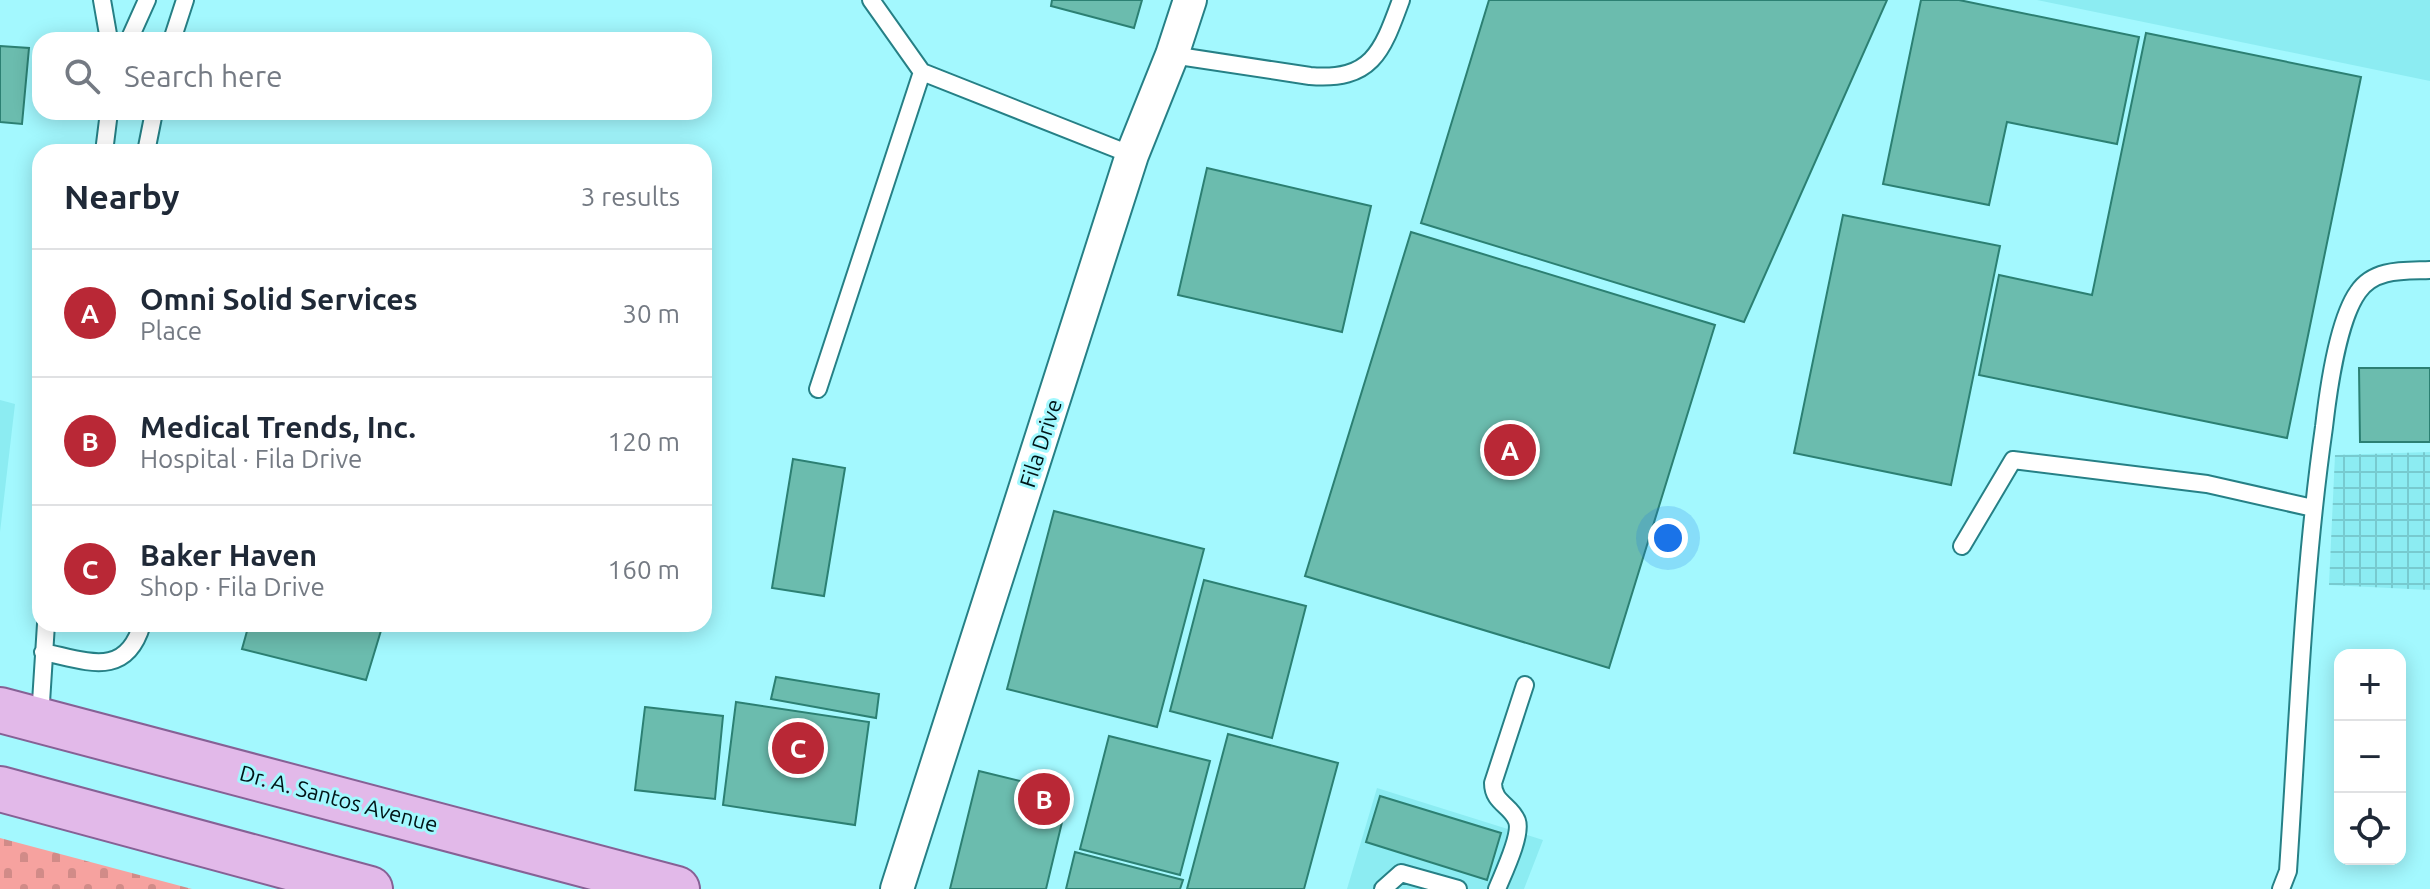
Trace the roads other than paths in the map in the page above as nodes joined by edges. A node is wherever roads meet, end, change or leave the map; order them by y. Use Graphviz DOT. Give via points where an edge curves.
graph roads {
  1 [pos="102,0"];
  2 [pos="147,0"];
  3 [pos="185,0"];
  4 [pos="871,0"];
  5 [pos="1190,0"];
  6 [pos="1401,0"];
  7 [pos="108,32"];
  8 [pos="133,32"];
  9 [pos="175,32"];
  10 [pos="1172,55"];
  11 [pos="922,72"];
  12 [pos="108,120"];
  13 [pos="152,120"];
  14 [pos="105,144"];
  15 [pos="148,144"];
  16 [pos="1132,155"];
  17 [pos="2430,270"];
  18 [pos="818,389"];
  19 [pos="2313,508"];
  20 [pos="1962,546"];
  21 [pos="45,632"];
  22 [pos="140,632"];
  23 [pos="43,652"];
  24 [pos="1525,685"];
  25 [pos="20,715"];
  26 [pos="0,789"];
  27 [pos="370,889"];
  28 [pos="677,889"];
  29 [pos="897,889"];
  30 [pos="1383,889"];
  31 [pos="1458,889"];
  32 [pos="1497,889"];
  33 [pos="2281,889"];
  1 -- 7 [label="lane"];
  2 -- 8 [label="lane"];
  3 -- 9 [label="lane"];
  4 -- 11 [label="lane"];
  5 -- 10 [label="street, Fila Drive"];
  6 -- 10 [label="lane" via="1385,43 1367,66 1351,74 1310,76"];
  10 -- 16 [label="street, Fila Drive"];
  11 -- 16 [label="lane"];
  11 -- 18 [label="lane"];
  12 -- 14 [label="lane"];
  13 -- 15 [label="lane"];
  16 -- 29 [label="street, Fila Drive"];
  17 -- 19 [label="lane" via="2385,272 2358,291 2331,372"];
  19 -- 20 [label="lane" via="2207,484 2013,460"];
  19 -- 33 [label="lane" via="2288,871"];
  21 -- 23 [label="lane"];
  22 -- 23 [label="lane" via="136,645 119,659 94,662"];
  23 -- 25 [label="lane"];
  24 -- 32 [label="lane" via="1493,783 1496,797 1518,828"];
  25 -- 28 [label="main road, Dr. A. Santos Avenue"];
  26 -- 27 [label="main road"];
  30 -- 31 [label="lane" via="1401,873"];
}
